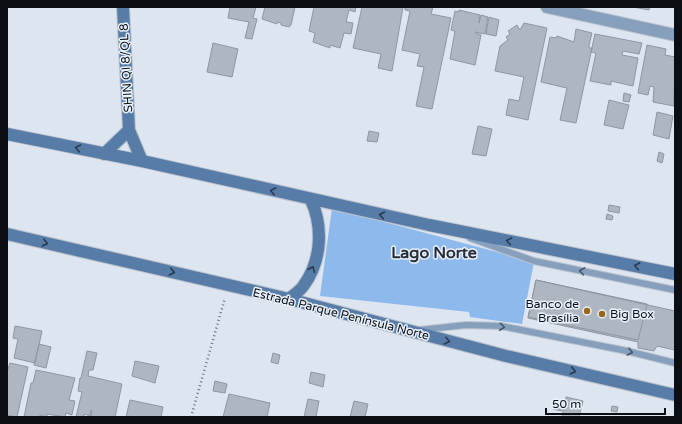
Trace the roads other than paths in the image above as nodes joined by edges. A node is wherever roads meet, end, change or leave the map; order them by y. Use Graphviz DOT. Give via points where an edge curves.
graph roads {
  1 [pos="122,7"];
  2 [pos="547,7"];
  3 [pos="675,35"];
  4 [pos="129,130"];
  5 [pos="7,134"];
  6 [pos="104,154"];
  7 [pos="142,161"];
  8 [pos="311,200"];
  9 [pos="430,225"];
  10 [pos="7,234"];
  11 [pos="675,274"];
  12 [pos="675,290"];
  13 [pos="289,299"];
  14 [pos="408,331"];
  15 [pos="675,363"];
  16 [pos="675,395"];
  1 -- 4 [label="main road, SHIN QI 8/QL 8"];
  2 -- 3 [label="street"];
  4 -- 6 [label="main road, SHIN QI 8/QL 8"];
  4 -- 7 [label="main road, SHIN QI 8/QL 8"];
  6 -- 5 [label="main road, one-way"];
  6 -- 7 [label="main road"];
  8 -- 7 [label="main road, one-way"];
  9 -- 8 [label="main road, one-way"];
  13 -- 8 [label="main road, one-way" via="304,286 316,258 319,222"];
  11 -- 9 [label="main road, one-way"];
  12 -- 9 [label="lane, one-way" via="534,261"];
  10 -- 13 [label="main road, Estrada Parque Península Norte, one-way"];
  13 -- 14 [label="main road, Estrada Parque Península Norte"];
  14 -- 15 [label="lane, one-way" via="466,325 501,326"];
  14 -- 16 [label="main road, Estrada Parque Península Norte, one-way"];
}
